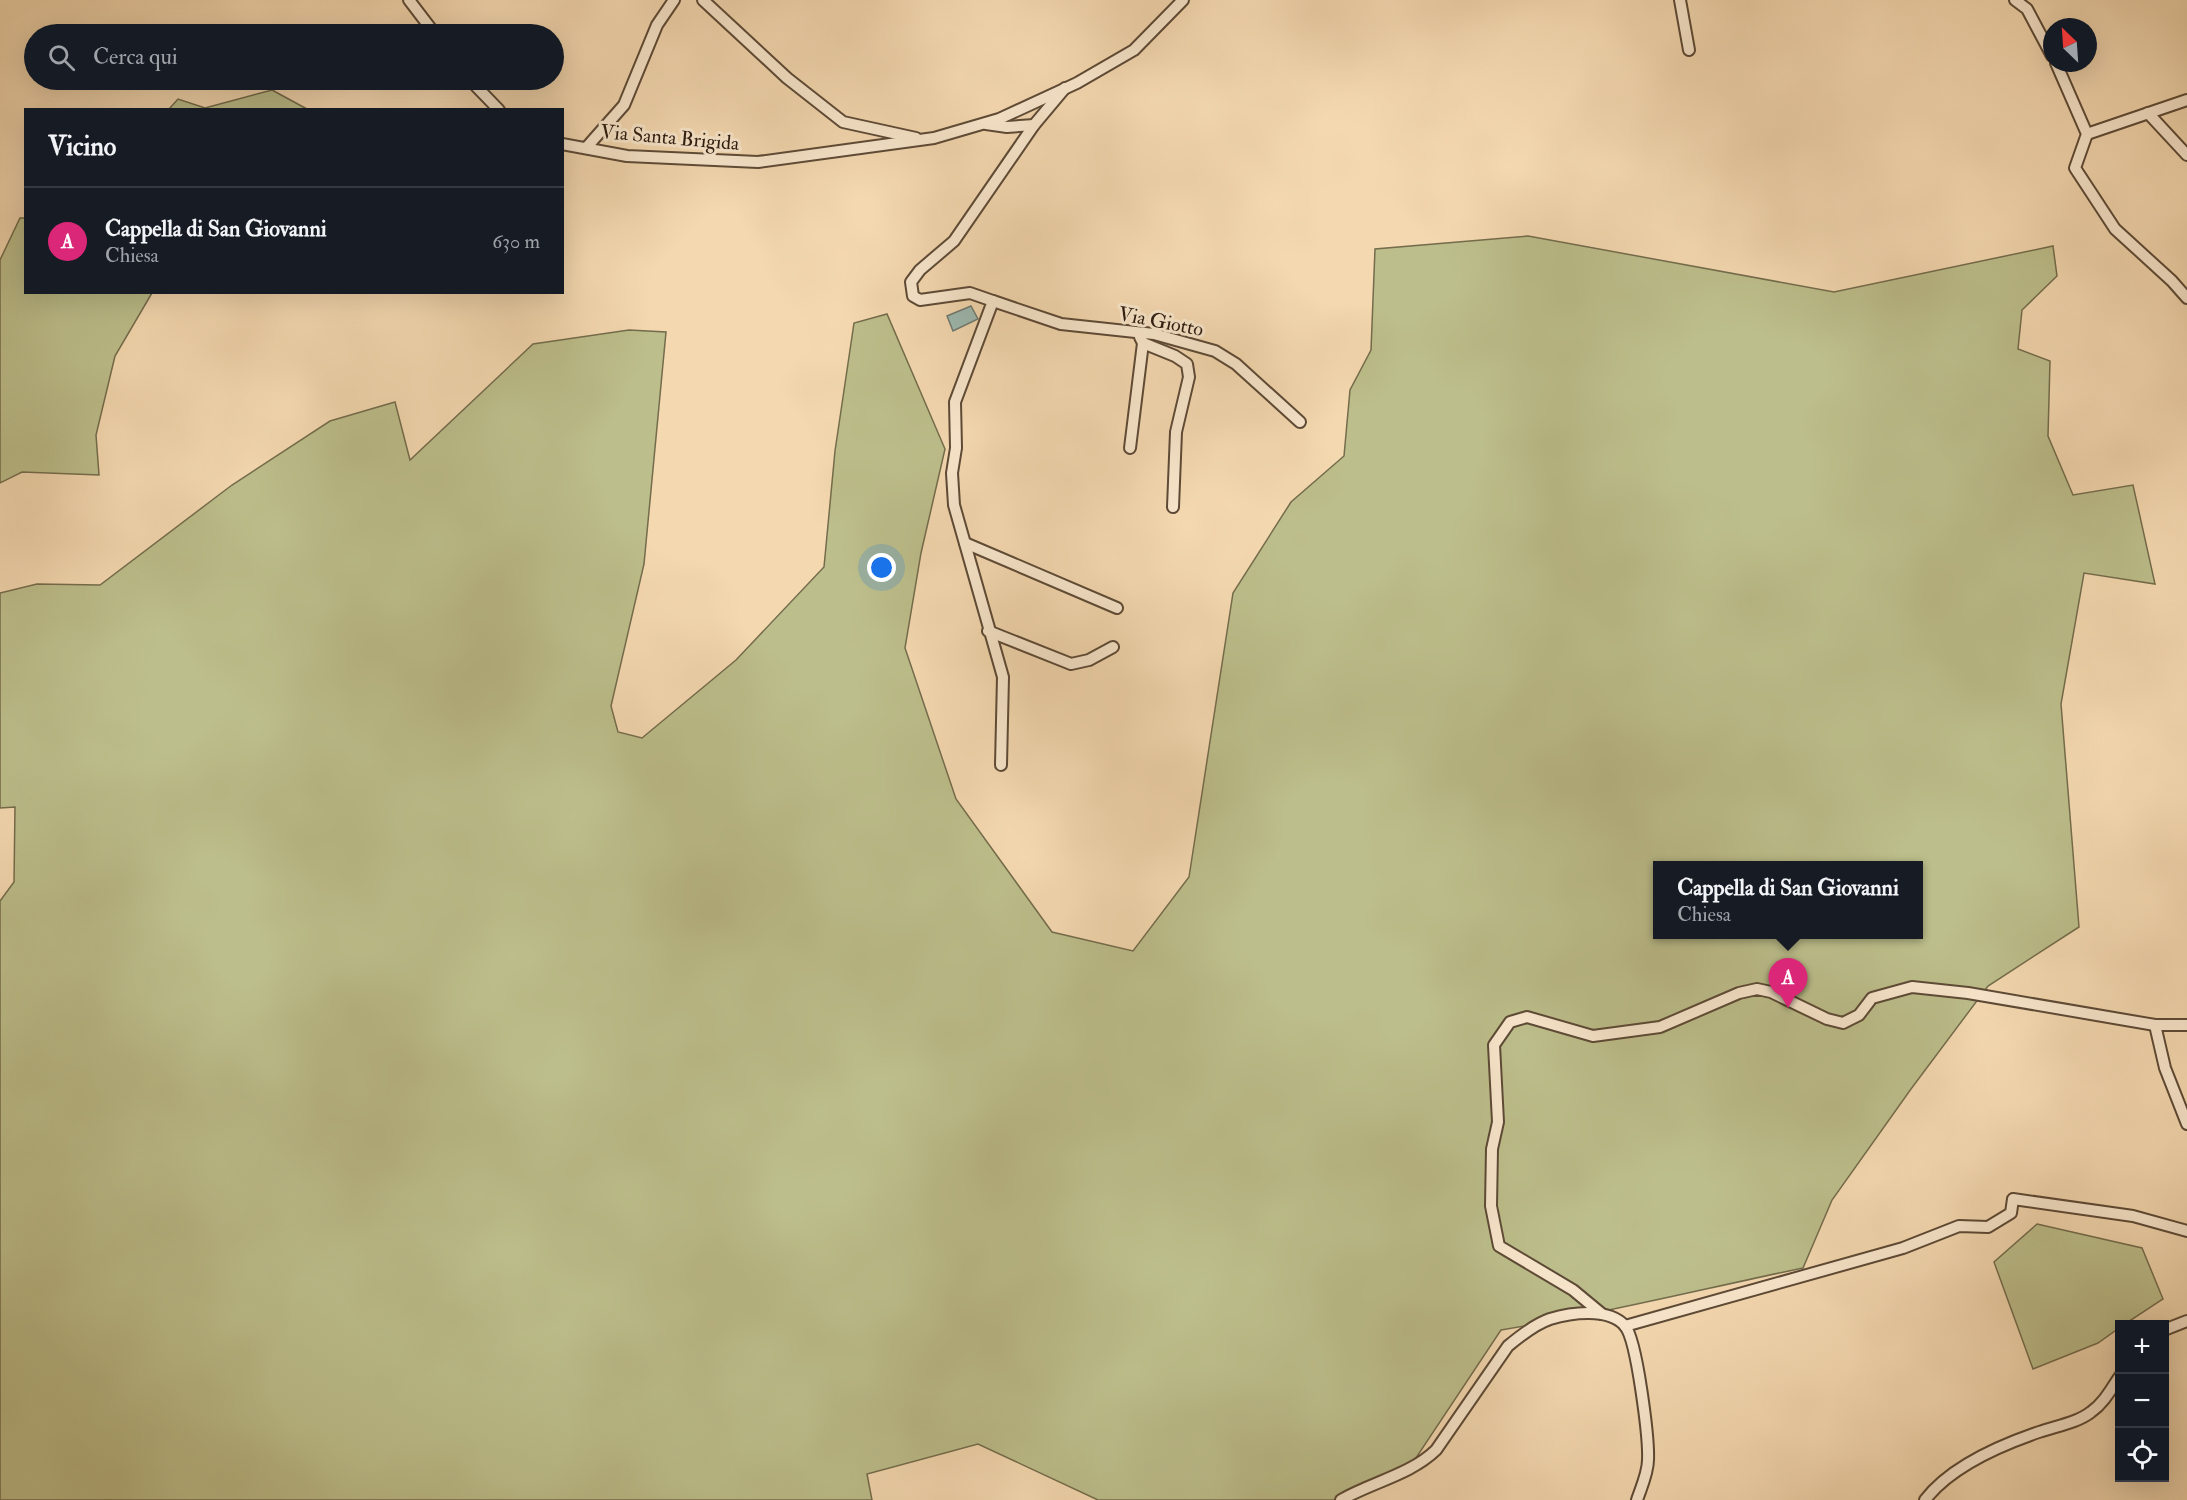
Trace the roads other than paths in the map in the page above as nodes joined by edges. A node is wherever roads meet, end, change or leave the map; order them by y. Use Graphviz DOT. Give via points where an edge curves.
graph roads {
  1 [pos="409,0"];
  2 [pos="674,0"];
  3 [pos="702,0"];
  4 [pos="1183,0"];
  5 [pos="1680,0"];
  6 [pos="2015,0"];
  7 [pos="427,24"];
  8 [pos="2043,39"];
  9 [pos="1689,50"];
  10 [pos="2060,72"];
  11 [pos="1065,88"];
  12 [pos="480,90"];
  13 [pos="2187,100"];
  14 [pos="497,108"];
  15 [pos="2148,113"];
  16 [pos="983,124"];
  17 [pos="1034,125"];
  18 [pos="2087,134"];
  19 [pos="925,140"];
  20 [pos="564,144"];
  21 [pos="586,148"];
  22 [pos="2187,155"];
  23 [pos="2187,298"];
  24 [pos="993,301"];
  25 [pos="1136,332"];
  26 [pos="1143,343"];
  27 [pos="1300,422"];
  28 [pos="1130,448"];
  29 [pos="1173,507"];
  30 [pos="965,543"];
  31 [pos="1117,609"];
  32 [pos="988,631"];
  33 [pos="1113,647"];
  34 [pos="1001,765"];
  35 [pos="2155,1025"];
  36 [pos="2187,1025"];
  37 [pos="2187,1124"];
  38 [pos="2187,1231"];
  39 [pos="1602,1314"];
  40 [pos="2187,1321"];
  41 [pos="1625,1326"];
  42 [pos="2169,1328"];
  43 [pos="2115,1384"];
  44 [pos="1341,1500"];
  45 [pos="1637,1500"];
  46 [pos="1925,1500"];
  1 -- 7 [label="street"];
  2 -- 21 [label="street, Via Santa Brigida" via="657,25 624,105"];
  3 -- 19 [label="street, Via Santa Brigida" via="843,122"];
  4 -- 11 [label="street, Via Santa Brigida" via="1134,50"];
  5 -- 9 [label="street"];
  6 -- 8 [label="street" via="2027,9"];
  10 -- 18 [label="street"];
  11 -- 16 [label="street, Via Santa Brigida"];
  11 -- 17 [label="street"];
  12 -- 14 [label="street"];
  13 -- 15 [label="street"];
  15 -- 18 [label="street"];
  15 -- 22 [label="street"];
  16 -- 17 [label="street"];
  16 -- 19 [label="street, Via Santa Brigida"];
  17 -- 24 [label="street, Via Giotto" via="954,242 911,282 913,296 920,300 970,294"];
  18 -- 23 [label="street" via="2075,168 2115,229"];
  19 -- 21 [label="street, Via Santa Brigida" via="758,162 627,156"];
  20 -- 21 [label="street"];
  24 -- 25 [label="street, Via Giotto" via="1061,324"];
  24 -- 30 [label="street" via="955,402 954,505"];
  25 -- 26 [label="street"];
  25 -- 27 [label="street, Via Giotto" via="1215,351 1236,364"];
  26 -- 28 [label="street"];
  26 -- 29 [label="street" via="1187,364 1189,377 1176,432"];
  30 -- 31 [label="street"];
  30 -- 32 [label="street"];
  32 -- 33 [label="street" via="1071,664 1089,660"];
  32 -- 34 [label="street" via="1003,677"];
  35 -- 36 [label="street"];
  35 -- 37 [label="street" via="2165,1068"];
  35 -- 39 [label="street" via="1912,987 1872,998 1859,1015 1843,1023 1757,989 1660,1027 1593,1036 1527,1017 1510,1022 1494,1046 1498,1122 1492,1149 1491,1206 1495,1235 1499,1246 1573,1290"];
  38 -- 41 [label="street" via="2123,1215 2013,1199 2011,1213 1988,1227 1959,1226 1903,1248"];
  39 -- 41 [label="street"];
  39 -- 44 [label="street" via="1550,1319 1522,1335 1508,1347 1424,1462"];
  40 -- 42 [label="street"];
  41 -- 45 [label="street" via="1631,1338 1644,1414 1648,1462"];
  43 -- 46 [label="street" via="2091,1413 2010,1443 1965,1467"];
}
